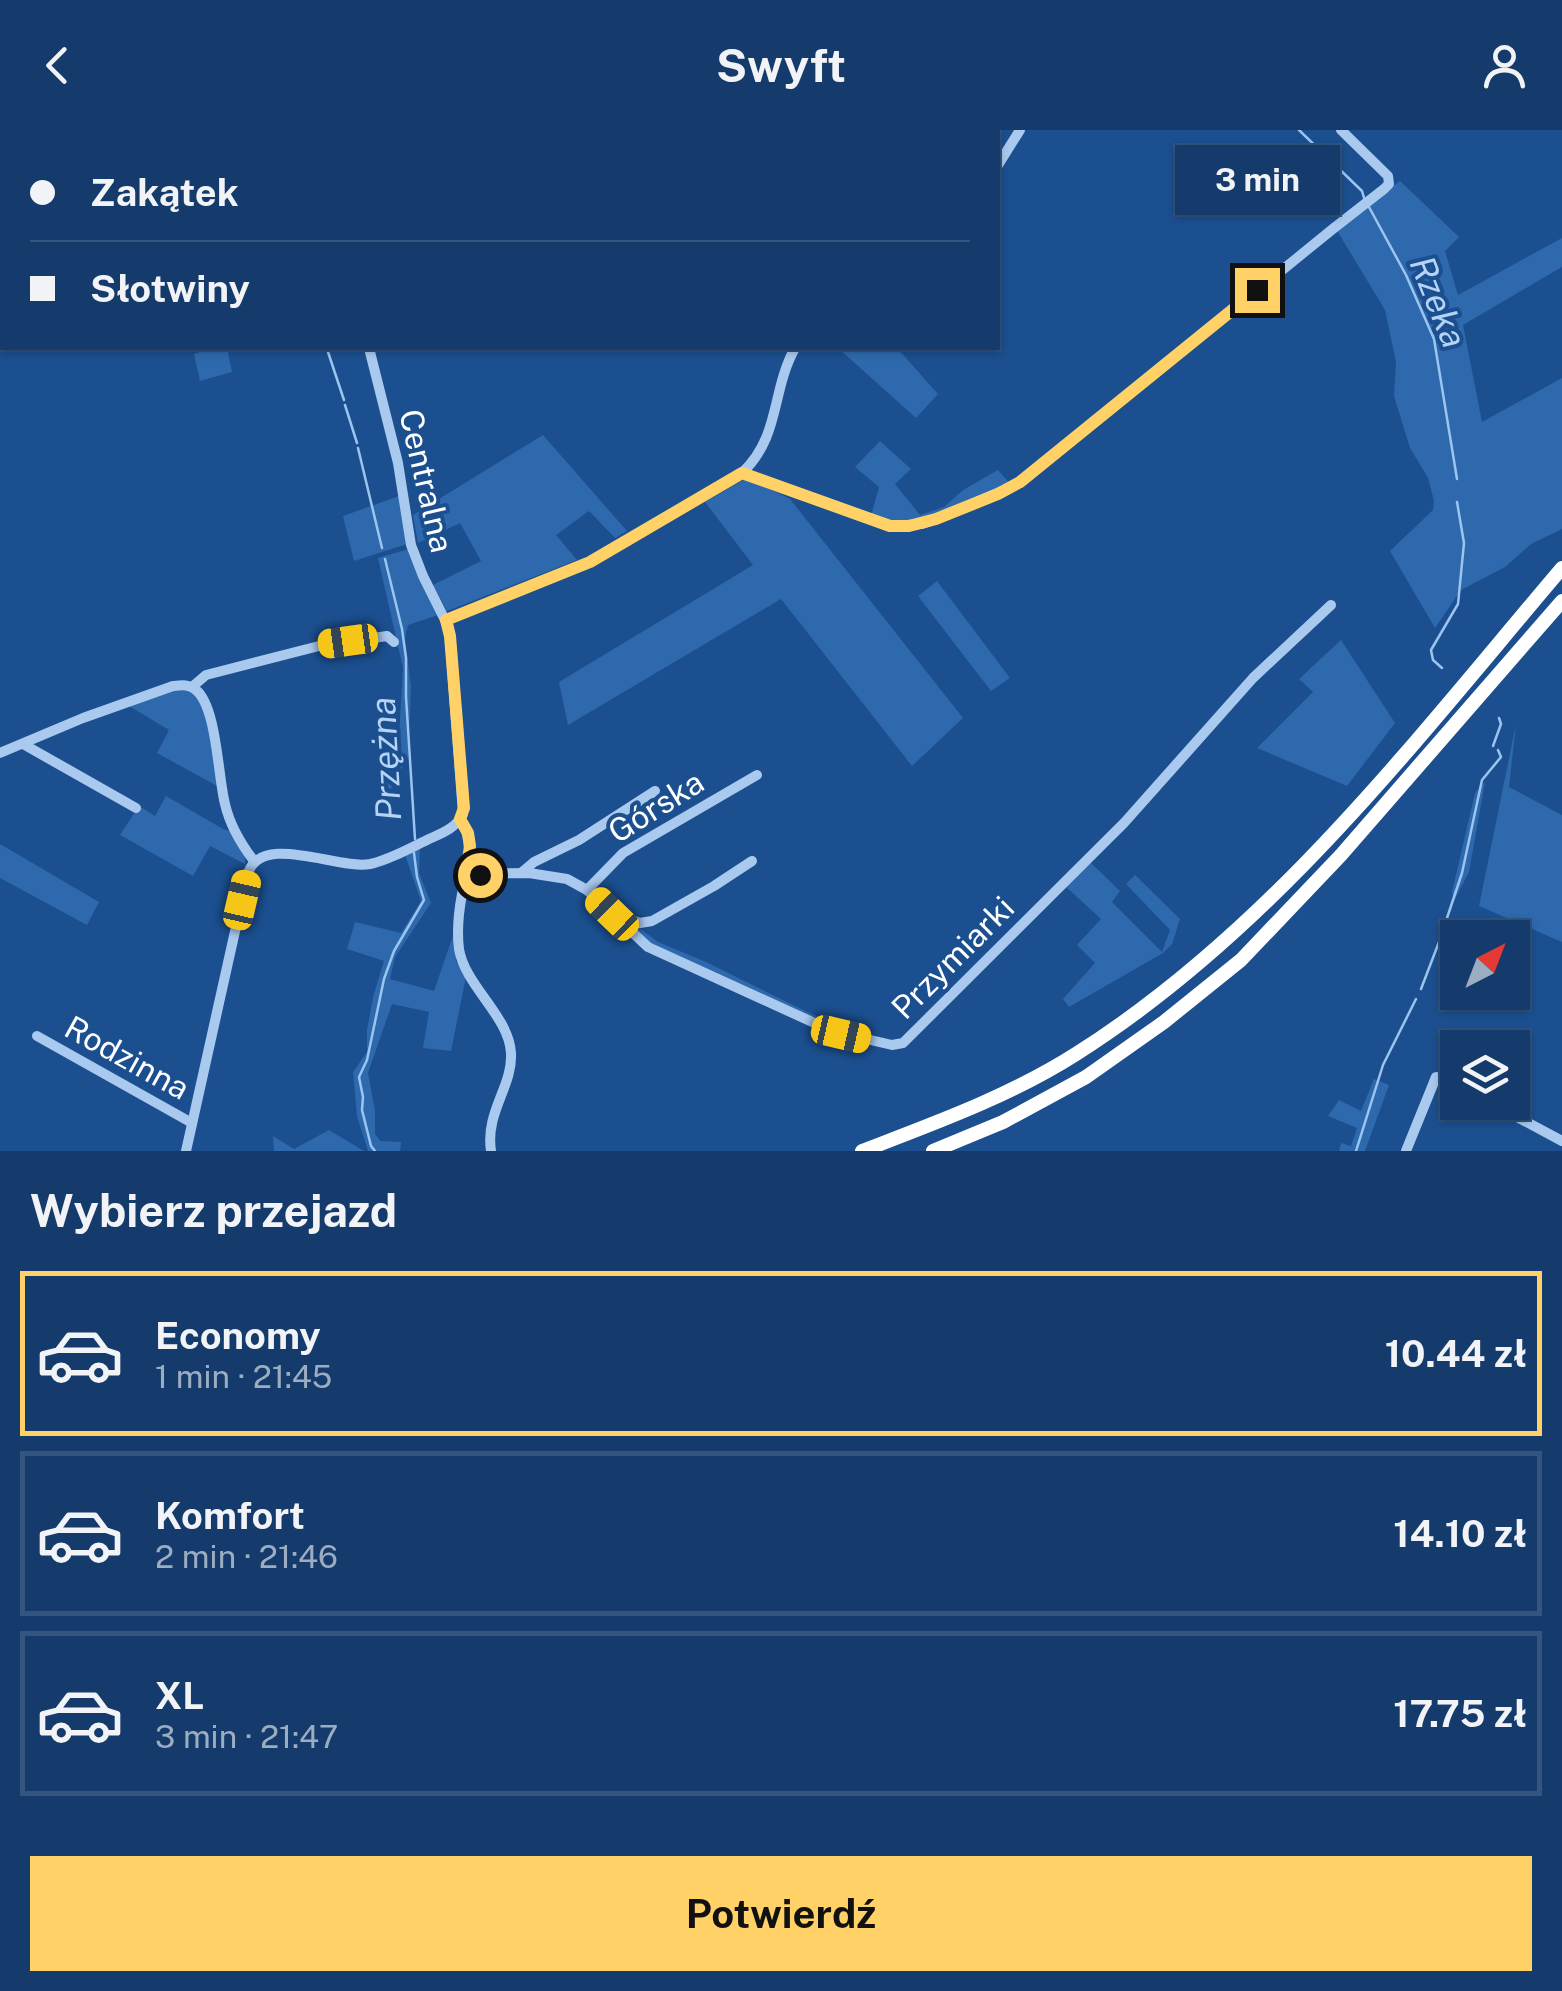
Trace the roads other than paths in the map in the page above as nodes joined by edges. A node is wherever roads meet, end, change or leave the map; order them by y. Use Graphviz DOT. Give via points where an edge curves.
graph roads {
  1 [pos="1020,130"];
  2 [pos="1340,130"];
  3 [pos="1000,162"];
  4 [pos="370,350"];
  5 [pos="794,350"];
  6 [pos="742,473"];
  7 [pos="1562,568"];
  8 [pos="1562,600"];
  9 [pos="1331,604"];
  10 [pos="446,620"];
  11 [pos="394,642"];
  12 [pos="192,687"];
  13 [pos="23,744"];
  14 [pos="0,752"];
  15 [pos="757,774"];
  16 [pos="654,791"];
  17 [pos="136,808"];
  18 [pos="460,819"];
  19 [pos="254,861"];
  20 [pos="752,861"];
  21 [pos="466,874"];
  22 [pos="520,874"];
  23 [pos="587,890"];
  24 [pos="612,914"];
  25 [pos="37,1036"];
  26 [pos="1440,1079"];
  27 [pos="1523,1120"];
  28 [pos="192,1123"];
  29 [pos="1562,1141"];
  30 [pos="186,1151"];
  31 [pos="490,1151"];
  32 [pos="862,1151"];
  33 [pos="933,1151"];
  34 [pos="1406,1151"];
  1 -- 3 [label="street"];
  2 -- 6 [label="street" via="1388,176 1384,190 1020,482 936,519 890,526"];
  4 -- 10 [label="street, Centralna" via="411,545"];
  5 -- 6 [label="street" via="766,440"];
  6 -- 10 [label="street" via="590,562"];
  7 -- 32 [label="highway" via="1330,838 1213,952 1074,1055 1002,1095"];
  8 -- 33 [label="highway" via="1342,855 1241,960 1086,1077"];
  9 -- 24 [label="street, Przymiarki" via="903,1044 832,1031 648,947"];
  10 -- 18 [label="street, Centralna"];
  11 -- 12 [label="street" via="387,636 319,646 206,675"];
  12 -- 13 [label="street" via="178,685"];
  12 -- 19 [label="street" via="214,734 225,804"];
  13 -- 14 [label="street"];
  13 -- 17 [label="street"];
  15 -- 23 [label="street, Górska" via="623,854"];
  16 -- 22 [label="street"];
  18 -- 19 [label="street" via="370,864 286,854"];
  18 -- 21 [label="street, Centralna" via="470,839"];
  19 -- 28 [label="street"];
  20 -- 24 [label="street" via="646,923"];
  21 -- 22 [label="street, Przymiarki"];
  21 -- 31 [label="street, Centralna" via="460,950 512,1057 492,1117"];
  22 -- 23 [label="street, Przymiarki" via="560,876"];
  23 -- 24 [label="street, Przymiarki"];
  25 -- 28 [label="street, Rodzinna"];
  26 -- 34 [label="street"];
  27 -- 29 [label="street"];
  28 -- 30 [label="street"];
}
